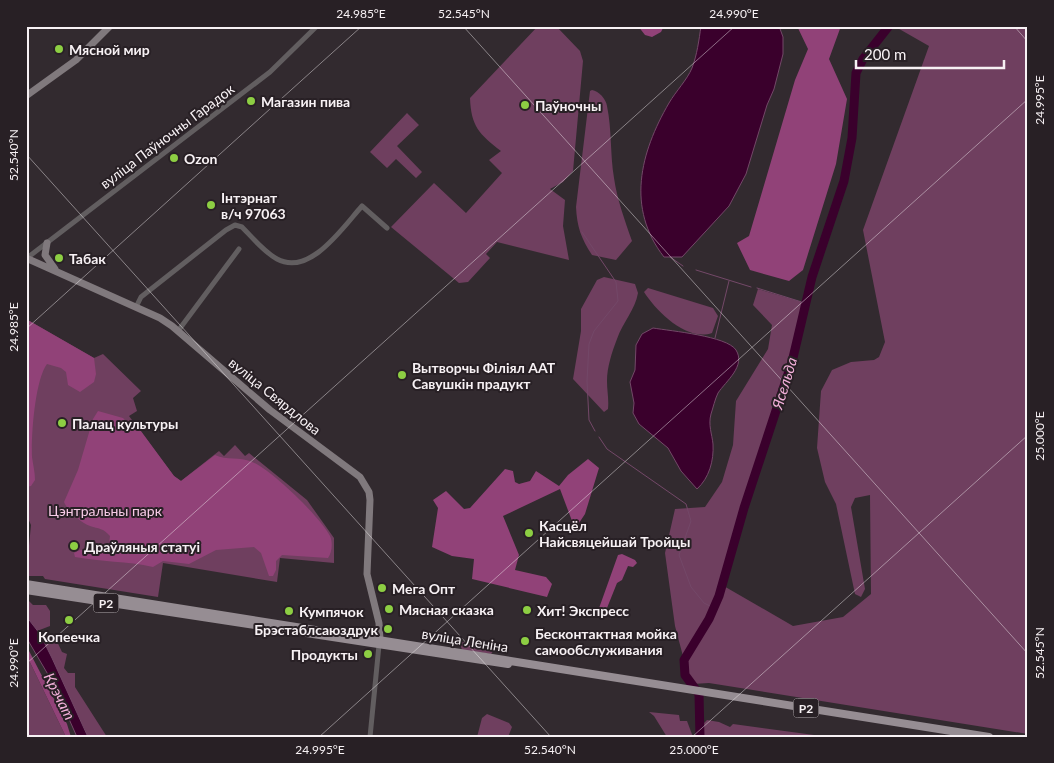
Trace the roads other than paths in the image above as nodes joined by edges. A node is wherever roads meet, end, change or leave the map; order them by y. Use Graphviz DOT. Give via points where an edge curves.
graph roads {
  1 [pos="110,26"];
  2 [pos="317,26"];
  3 [pos="26,96"];
  4 [pos="387,228"];
  5 [pos="47,243"];
  6 [pos="239,249"];
  7 [pos="26,258"];
  8 [pos="57,271"];
  9 [pos="136,307"];
  10 [pos="178,331"];
  11 [pos="27,587"];
  12 [pos="379,643"];
  13 [pos="370,737"];
  14 [pos="989,737"];
  1 -- 3 [label="main road" via="70,66"];
  2 -- 5 [label="street, вуліца Паўночны Гарадок" via="270,72"];
  4 -- 9 [label="street" via="362,206 314,257 302,262 277,259 242,227 235,225 141,297"];
  5 -- 7 [label="street, вуліца Паўночны Гарадок"];
  5 -- 8 [label="main road" via="45,255"];
  6 -- 10 [label="street"];
  7 -- 8 [label="main road, вуліца Свярдлова"];
  8 -- 9 [label="main road, вуліца Свярдлова"];
  9 -- 10 [label="main road, вуліца Свярдлова"];
  10 -- 12 [label="main road, вуліца Свярдлова" via="270,410 366,484 370,500 367,574 379,623"];
  11 -- 12 [label="main road, вуліца Леніна / Р2"];
  12 -- 13 [label="street"];
  12 -- 14 [label="main road, вуліца Леніна / Р2"];
}
